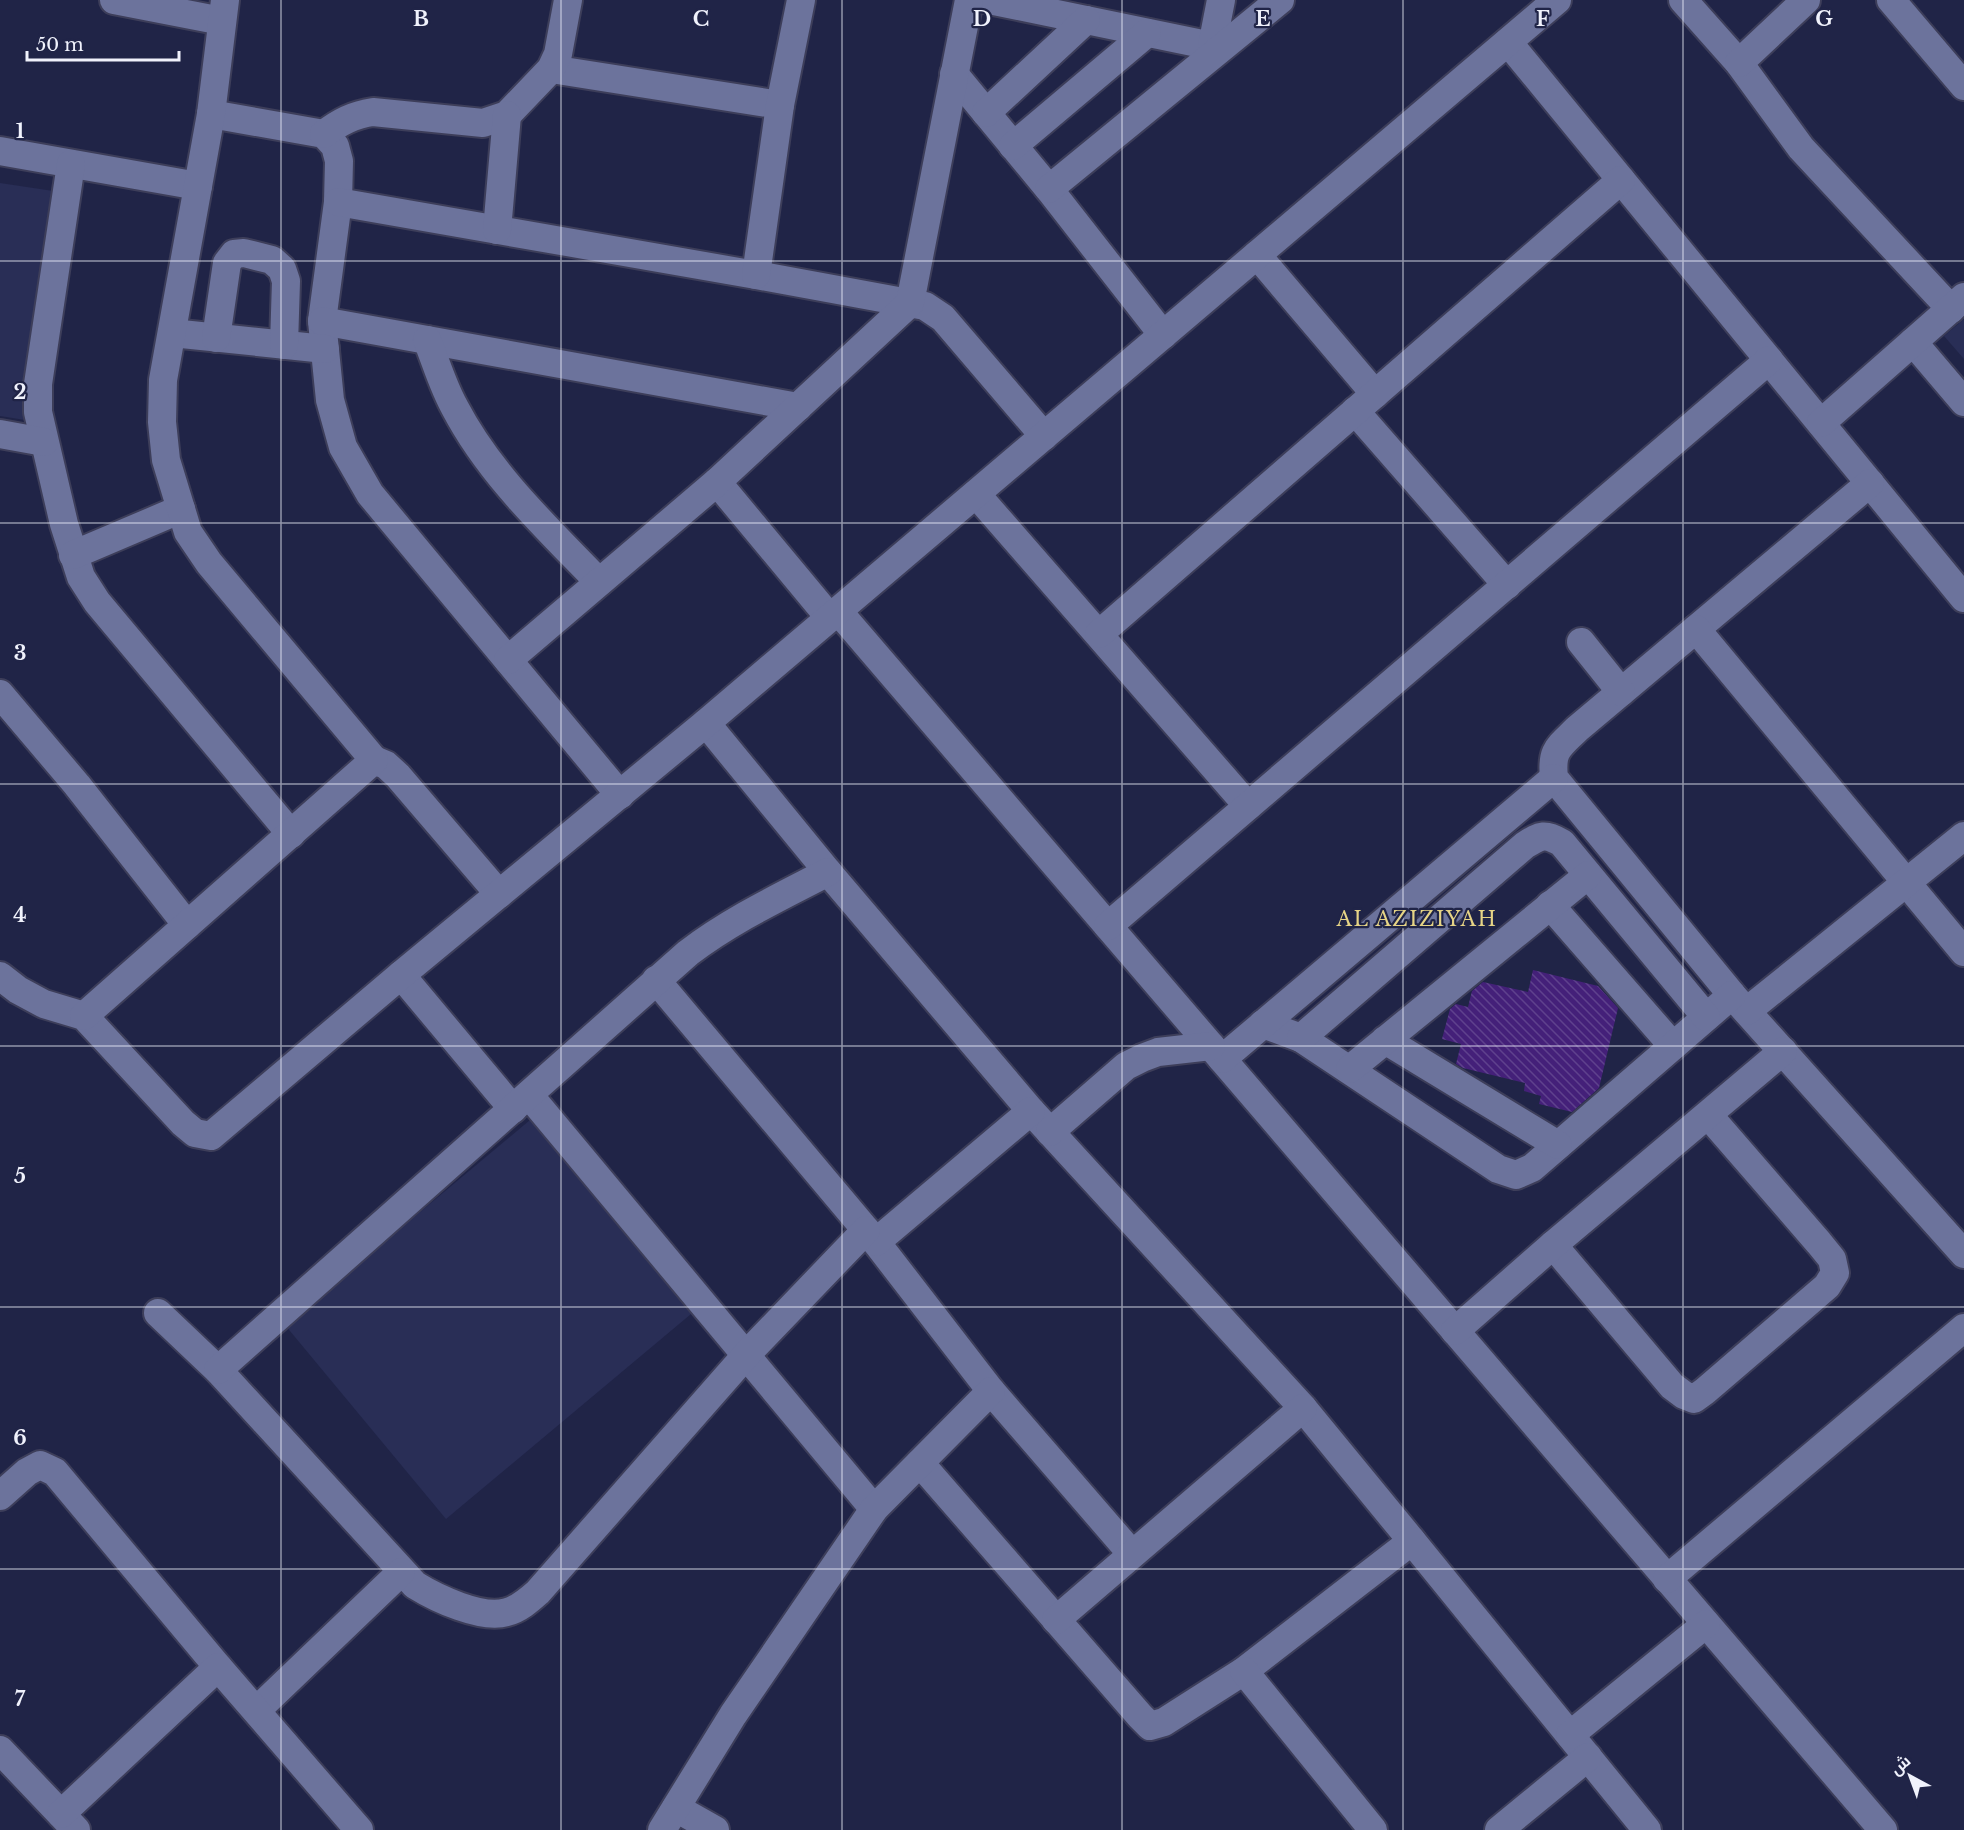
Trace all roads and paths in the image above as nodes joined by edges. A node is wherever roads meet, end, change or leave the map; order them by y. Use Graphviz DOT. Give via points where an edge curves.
graph roads {
  1 [pos="114,0"];
  2 [pos="568,0"];
  3 [pos="801,0"];
  4 [pos="969,0"];
  5 [pos="989,0"];
  6 [pos="1221,0"];
  7 [pos="1280,0"];
  8 [pos="1557,0"];
  9 [pos="1683,0"];
  10 [pos="1806,0"];
  11 [pos="1891,0"];
  12 [pos="223,11"];
  13 [pos="1086,20"];
  14 [pos="1147,33"];
  15 [pos="1508,42"];
  16 [pos="1215,48"];
  17 [pos="1739,63"];
  18 [pos="551,69"];
  19 [pos="954,74"];
  20 [pos="1964,86"];
  21 [pos="780,105"];
  22 [pos="986,113"];
  23 [pos="211,114"];
  24 [pos="507,115"];
  25 [pos="324,134"];
  26 [pos="1013,146"];
  27 [pos="0,152"];
  28 [pos="71,164"];
  29 [pos="1621,180"];
  30 [pos="198,186"];
  31 [pos="1049,189"];
  32 [pos="338,202"];
  33 [pos="497,230"];
  34 [pos="1257,255"];
  35 [pos="756,274"];
  36 [pos="910,303"];
  37 [pos="1958,303"];
  38 [pos="322,321"];
  39 [pos="172,333"];
  40 [pos="1163,335"];
  41 [pos="216,338"];
  42 [pos="427,340"];
  43 [pos="1913,342"];
  44 [pos="284,345"];
  45 [pos="325,349"];
  46 [pos="1769,360"];
  47 [pos="1365,402"];
  48 [pos="1964,402"];
  49 [pos="798,407"];
  50 [pos="1821,423"];
  51 [pos="0,434"];
  52 [pos="1044,436"];
  53 [pos="44,442"];
  54 [pos="717,482"];
  55 [pos="1870,483"];
  56 [pos="976,494"];
  57 [pos="181,509"];
  58 [pos="73,555"];
  59 [pos="599,582"];
  60 [pos="1507,585"];
  61 [pos="1964,598"];
  62 [pos="834,615"];
  63 [pos="1696,629"];
  64 [pos="1099,634"];
  65 [pos="1581,642"];
  66 [pos="508,660"];
  67 [pos="1621,692"];
  68 [pos="0,694"];
  69 [pos="706,723"];
  70 [pos="374,760"];
  71 [pos="1554,778"];
  72 [pos="620,795"];
  73 [pos="1248,806"];
  74 [pos="291,834"];
  75 [pos="1964,836"];
  76 [pos="828,872"];
  77 [pos="1588,874"];
  78 [pos="1907,883"];
  79 [pos="1646,890"];
  80 [pos="499,894"];
  81 [pos="1410,900"];
  82 [pos="1550,905"];
  83 [pos="1619,912"];
  84 [pos="1433,924"];
  85 [pos="186,925"];
  86 [pos="1108,926"];
  87 [pos="1964,952"];
  88 [pos="401,975"];
  89 [pos="0,976"];
  90 [pos="656,980"];
  91 [pos="1740,1003"];
  92 [pos="84,1016"];
  93 [pos="1706,1017"];
  94 [pos="1263,1024"];
  95 [pos="1301,1038"];
  96 [pos="1385,1040"];
  97 [pos="1673,1046"];
  98 [pos="1783,1051"];
  99 [pos="1216,1052"];
  100 [pos="1350,1069"];
  101 [pos="521,1102"];
  102 [pos="1031,1111"];
  103 [pos="1709,1116"];
  104 [pos="1050,1132"];
  105 [pos="1558,1145"];
  106 [pos="871,1236"];
  107 [pos="1553,1245"];
  108 [pos="1964,1254"];
  109 [pos="158,1313"];
  110 [pos="1964,1328"];
  111 [pos="1455,1331"];
  112 [pos="747,1354"];
  113 [pos="218,1370"];
  114 [pos="991,1391"];
  115 [pos="1303,1408"];
  116 [pos="920,1463"];
  117 [pos="0,1496"];
  118 [pos="874,1509"];
  119 [pos="1412,1541"];
  120 [pos="1132,1554"];
  121 [pos="401,1572"];
  122 [pos="1667,1579"];
  123 [pos="1056,1620"];
  124 [pos="1706,1624"];
  125 [pos="218,1667"];
  126 [pos="1244,1671"];
  127 [pos="257,1710"];
  128 [pos="1570,1735"];
  129 [pos="0,1750"];
  130 [pos="1588,1757"];
  131 [pos="669,1819"];
  132 [pos="68,1824"];
  133 [pos="359,1830"];
  134 [pos="715,1830"];
  135 [pos="1373,1830"];
  136 [pos="1499,1830"];
  137 [pos="1647,1830"];
  138 [pos="1883,1830"];
  1 -- 12 [label="street"];
  2 -- 18 [label="street" via="558,54"];
  3 -- 21 [label="street"];
  4 -- 19 [label="street"];
  5 -- 13 [label="street"];
  6 -- 16 [label="street"];
  7 -- 16 [label="street"];
  8 -- 15 [label="street"];
  9 -- 17 [label="street"];
  10 -- 17 [label="street"];
  11 -- 20 [label="street"];
  12 -- 23 [label="street"];
  13 -- 14 [label="street"];
  13 -- 22 [label="street"];
  14 -- 16 [label="street"];
  14 -- 26 [label="street"];
  15 -- 29 [label="street"];
  15 -- 34 [label="street"];
  16 -- 31 [label="street"];
  17 -- 37 [label="street" via="1802,148"];
  18 -- 21 [label="street"];
  18 -- 24 [label="street"];
  19 -- 22 [label="street"];
  19 -- 36 [label="street"];
  21 -- 35 [label="street"];
  22 -- 26 [label="street"];
  23 -- 25 [label="street"];
  23 -- 30 [label="street"];
  24 -- 25 [label="street" via="483,123 373,112 344,120"];
  24 -- 33 [label="street"];
  25 -- 32 [label="street" via="335,146 339,161"];
  26 -- 31 [label="street"];
  27 -- 28 [label="street"];
  28 -- 30 [label="street"];
  28 -- 53 [label="street" via="38,384"];
  29 -- 46 [label="street"];
  29 -- 47 [label="street"];
  30 -- 39 [label="street"];
  31 -- 40 [label="street"];
  32 -- 33 [label="street"];
  32 -- 38 [label="street"];
  33 -- 35 [label="street"];
  34 -- 40 [label="street"];
  34 -- 47 [label="street"];
  35 -- 36 [label="street"];
  36 -- 49 [label="street"];
  36 -- 52 [label="street" via="925,306 943,318"];
  37 -- 43 [label="street"];
  38 -- 42 [label="street"];
  38 -- 45 [label="street"];
  39 -- 41 [label="street"];
  39 -- 57 [label="street" via="163,380 162,422 166,460"];
  40 -- 52 [label="street"];
  41 -- 44 [label="street"];
  41 -- 44 [label="street" via="227,263 234,254 244,253 272,260 282,269 286,281"];
  42 -- 49 [label="street"];
  42 -- 59 [label="street" via="454,407 486,457 505,483"];
  43 -- 48 [label="street"];
  43 -- 50 [label="street"];
  44 -- 45 [label="street"];
  45 -- 66 [label="street" via="330,400 343,447 370,494"];
  46 -- 50 [label="street"];
  46 -- 60 [label="street"];
  47 -- 60 [label="street"];
  47 -- 64 [label="street"];
  49 -- 54 [label="street"];
  50 -- 55 [label="street"];
  51 -- 53 [label="street"];
  52 -- 56 [label="street"];
  53 -- 58 [label="street"];
  54 -- 59 [label="street"];
  54 -- 62 [label="street"];
  55 -- 61 [label="street"];
  55 -- 63 [label="street"];
  56 -- 62 [label="street"];
  56 -- 64 [label="street"];
  57 -- 58 [label="street"];
  57 -- 70 [label="street" via="188,532 209,563"];
  58 -- 74 [label="street" via="97,602"];
  59 -- 66 [label="street"];
  60 -- 73 [label="street"];
  62 -- 69 [label="street"];
  62 -- 86 [label="street"];
  63 -- 67 [label="street"];
  63 -- 78 [label="street"];
  64 -- 73 [label="street"];
  65 -- 67 [label="street"];
  66 -- 72 [label="street"];
  67 -- 71 [label="street" via="1561,745 1552,760"];
  68 -- 85 [label="street"];
  69 -- 72 [label="street"];
  69 -- 76 [label="street"];
  70 -- 74 [label="street"];
  70 -- 80 [label="street" via="398,776"];
  71 -- 79 [label="street"];
  71 -- 81 [label="street"];
  72 -- 80 [label="street"];
  73 -- 86 [label="street"];
  74 -- 85 [label="street"];
  75 -- 78 [label="street"];
  76 -- 90 [label="street" via="714,933"];
  76 -- 102 [label="street"];
  77 -- 82 [label="street"];
  77 -- 83 [label="street"];
  77 -- 84 [label="street" via="1562,843 1550,836 1539,836"];
  78 -- 87 [label="street"];
  78 -- 91 [label="street"];
  79 -- 83 [label="street"];
  79 -- 91 [label="street"];
  80 -- 88 [label="street"];
  81 -- 84 [label="street"];
  81 -- 94 [label="street"];
  82 -- 96 [label="street"];
  82 -- 97 [label="street"];
  83 -- 93 [label="street"];
  84 -- 95 [label="street"];
  85 -- 92 [label="street"];
  86 -- 99 [label="street"];
  88 -- 92 [label="street" via="211,1136 195,1133 183,1123"];
  88 -- 101 [label="street"];
  89 -- 92 [label="street" via="44,1004"];
  90 -- 101 [label="street"];
  90 -- 106 [label="street"];
  91 -- 93 [label="street"];
  91 -- 98 [label="street"];
  93 -- 97 [label="street"];
  94 -- 95 [label="street"];
  94 -- 99 [label="street"];
  95 -- 100 [label="street"];
  96 -- 100 [label="street"];
  96 -- 105 [label="street"];
  97 -- 105 [label="street"];
  98 -- 103 [label="street"];
  98 -- 108 [label="street"];
  99 -- 104 [label="street" via="1158,1052 1142,1058 1126,1066"];
  99 -- 111 [label="street"];
  100 -- 105 [label="street" via="1498,1169 1516,1175 1532,1168"];
  101 -- 112 [label="street"];
  101 -- 113 [label="street"];
  102 -- 104 [label="street"];
  102 -- 106 [label="street"];
  103 -- 107 [label="street"];
  103 -- 107 [label="street" via="1832,1259 1835,1273 1827,1286 1705,1391 1694,1399 1672,1386"];
  104 -- 115 [label="street"];
  106 -- 112 [label="street"];
  106 -- 114 [label="street"];
  107 -- 111 [label="street"];
  109 -- 113 [label="street"];
  110 -- 122 [label="street"];
  111 -- 122 [label="street"];
  112 -- 118 [label="street"];
  112 -- 121 [label="street" via="525,1604 506,1613 485,1615 431,1595 414,1586"];
  113 -- 121 [label="street"];
  114 -- 116 [label="street"];
  114 -- 120 [label="street"];
  115 -- 119 [label="street"];
  115 -- 120 [label="street"];
  116 -- 118 [label="street"];
  116 -- 123 [label="street"];
  117 -- 125 [label="street" via="40,1465 55,1472"];
  118 -- 131 [label="street" via="734,1715"];
  119 -- 126 [label="street"];
  119 -- 128 [label="street"];
  120 -- 123 [label="street"];
  121 -- 127 [label="street"];
  122 -- 124 [label="street"];
  123 -- 126 [label="street" via="1150,1726 1164,1722"];
  124 -- 128 [label="street"];
  124 -- 138 [label="street"];
  125 -- 127 [label="street"];
  125 -- 132 [label="street"];
  126 -- 135 [label="street"];
  127 -- 133 [label="street"];
  128 -- 130 [label="street"];
  129 -- 132 [label="street"];
  130 -- 136 [label="street"];
  130 -- 137 [label="street"];
  131 -- 134 [label="street"];
}
